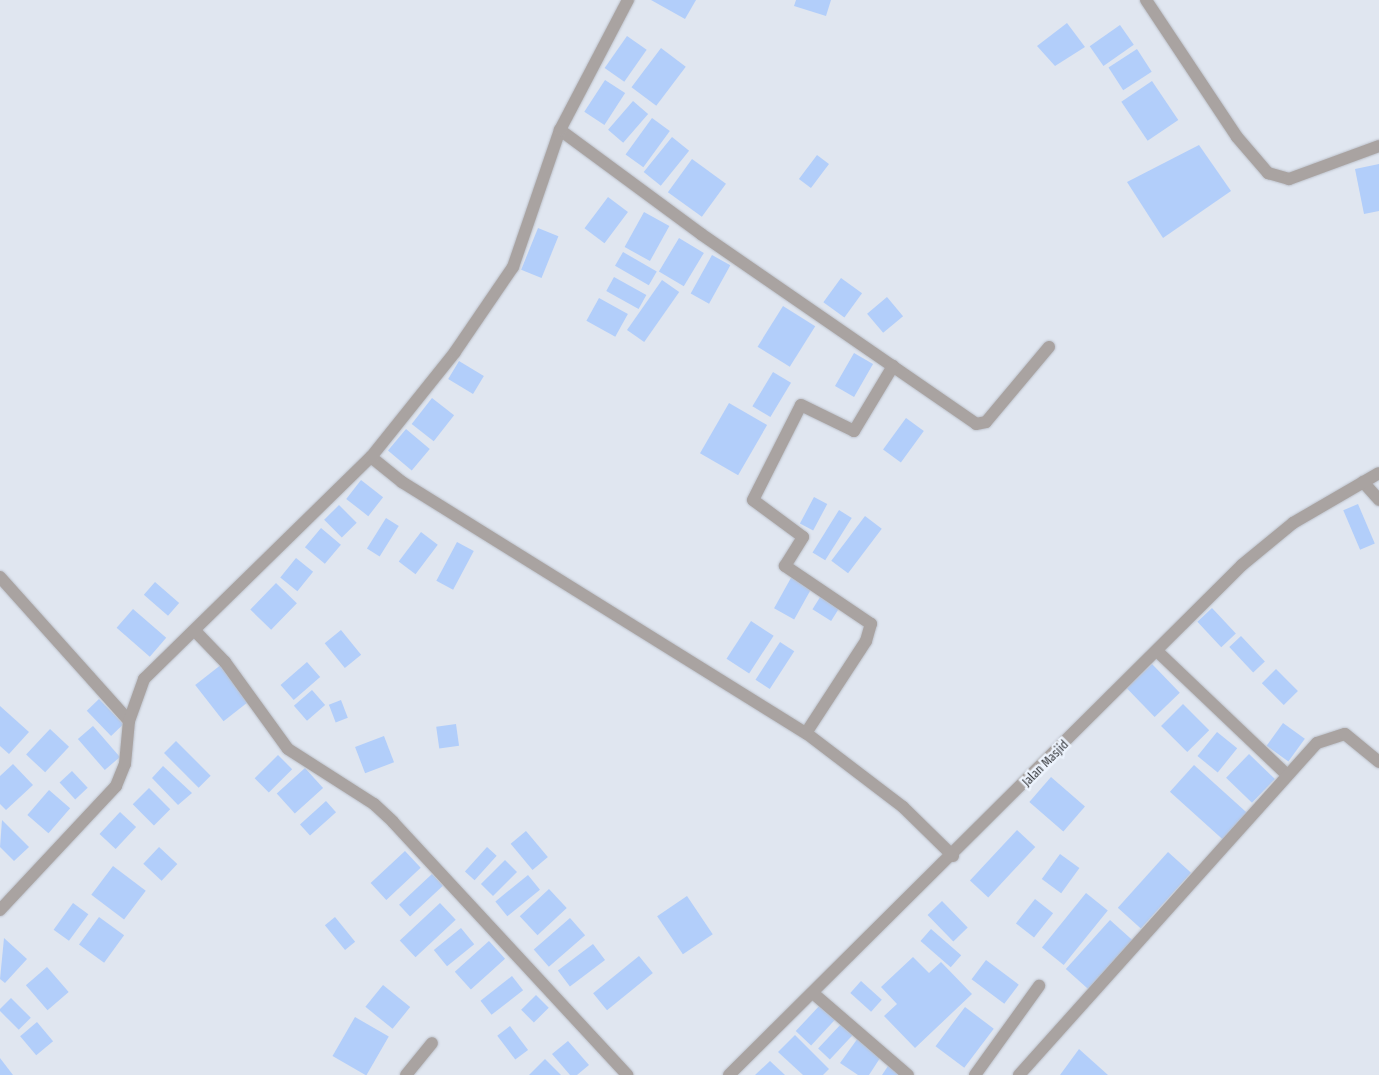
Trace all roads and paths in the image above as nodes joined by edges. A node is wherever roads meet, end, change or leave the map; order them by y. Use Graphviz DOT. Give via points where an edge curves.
graph roads {
  1 [pos="628,0"];
  2 [pos="1146,0"];
  3 [pos="560,130"];
  4 [pos="1379,146"];
  5 [pos="1049,347"];
  6 [pos="893,366"];
  7 [pos="371,456"];
  8 [pos="1379,474"];
  9 [pos="1363,482"];
  10 [pos="1379,500"];
  11 [pos="0,576"];
  12 [pos="196,632"];
  13 [pos="1158,652"];
  14 [pos="129,721"];
  15 [pos="806,733"];
  16 [pos="1379,762"];
  17 [pos="1287,775"];
  18 [pos="954,856"];
  19 [pos="0,910"];
  20 [pos="1038,986"];
  21 [pos="814,994"];
  22 [pos="432,1043"];
  23 [pos="626,1074"];
  24 [pos="406,1075"];
  25 [pos="729,1075"];
  26 [pos="908,1075"];
  27 [pos="975,1075"];
  28 [pos="1019,1075"];
  1 -- 3 [label="street"];
  2 -- 4 [label="street" via="1237,137 1268,173 1289,179"];
  3 -- 6 [label="street" via="701,234"];
  3 -- 7 [label="street" via="513,267 449,359"];
  5 -- 6 [label="street" via="980,425"];
  6 -- 15 [label="street" via="854,431 800,405 753,500 803,537 785,566 871,624 866,641"];
  7 -- 12 [label="street"];
  7 -- 15 [label="street" via="402,482"];
  8 -- 9 [label="street, Jalan Masjid"];
  9 -- 10 [label="street"];
  9 -- 13 [label="street, Jalan Masjid" via="1270,541"];
  11 -- 14 [label="street"];
  12 -- 14 [label="street" via="144,679"];
  12 -- 23 [label="street" via="224,662 288,749 374,804"];
  13 -- 17 [label="street"];
  13 -- 18 [label="street, Jalan Masjid"];
  14 -- 19 [label="street" via="125,764 116,786"];
  15 -- 18 [label="street" via="903,807 936,835"];
  16 -- 17 [label="street" via="1345,734 1317,743"];
  17 -- 28 [label="street"];
  18 -- 21 [label="street, Jalan Masjid"];
  20 -- 27 [label="street"];
  21 -- 25 [label="street, Jalan Masjid"];
  21 -- 26 [label="street"];
  22 -- 24 [label="street"];
}
